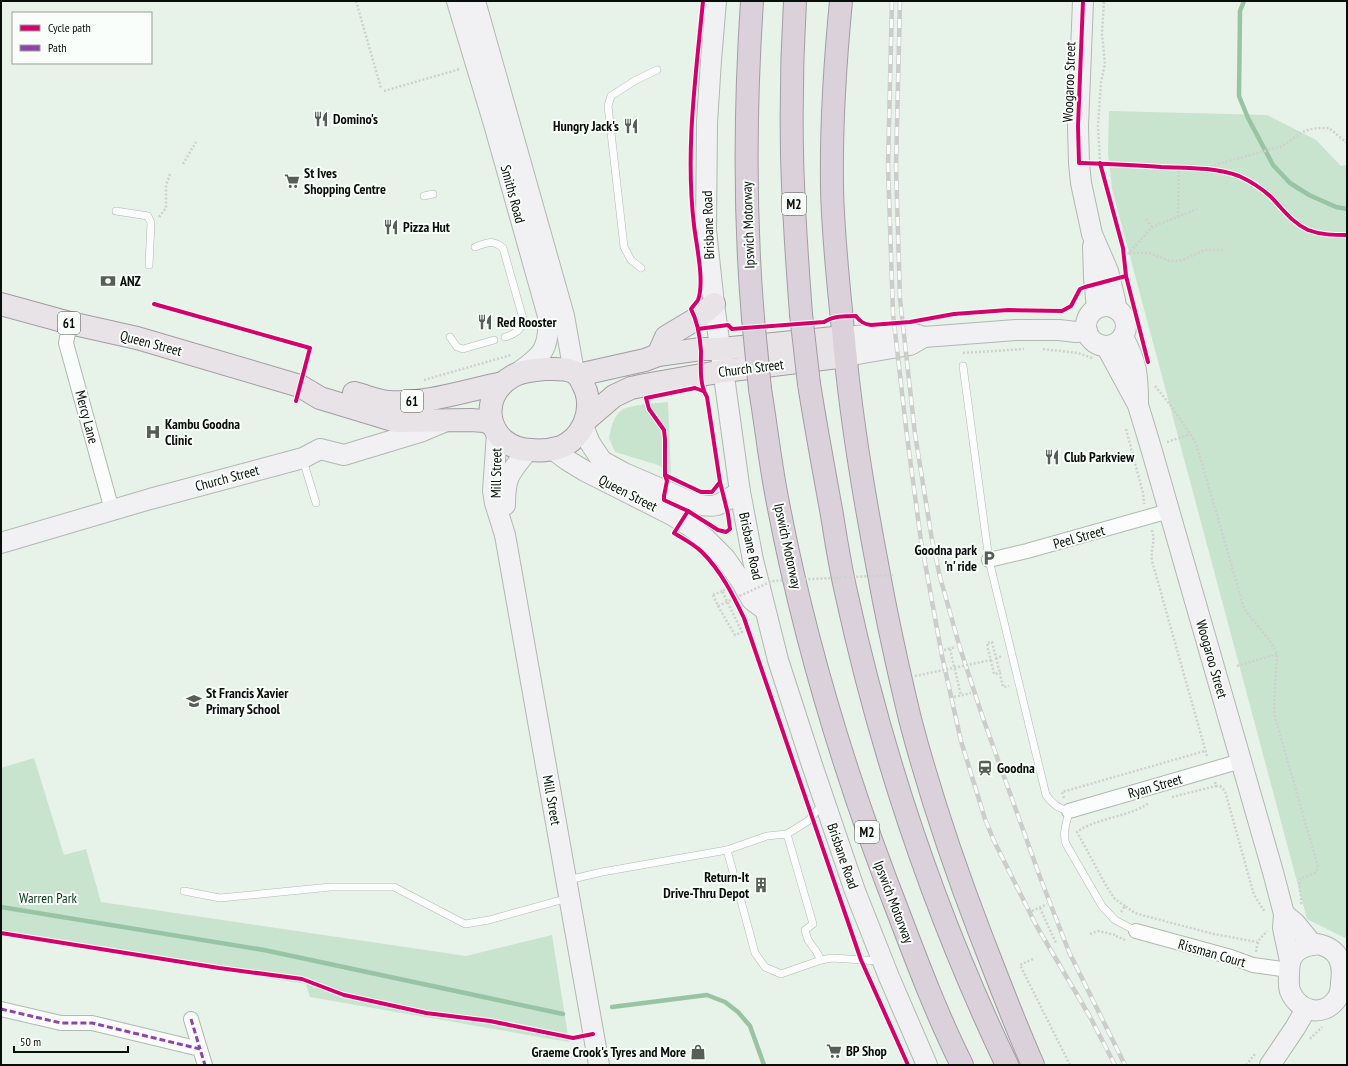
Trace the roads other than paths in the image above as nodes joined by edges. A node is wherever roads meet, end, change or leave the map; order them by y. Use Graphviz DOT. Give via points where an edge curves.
graph roads {
  1 [pos="457,1"];
  2 [pos="475,1"];
  3 [pos="716,1"];
  4 [pos="752,1"];
  5 [pos="795,1"];
  6 [pos="841,1"];
  7 [pos="1083,1"];
  8 [pos="657,70"];
  9 [pos="502,122"];
  10 [pos="433,194"];
  11 [pos="424,196"];
  12 [pos="116,211"];
  13 [pos="475,247"];
  14 [pos="149,265"];
  15 [pos="641,268"];
  16 [pos="1,304"];
  17 [pos="714,304"];
  18 [pos="1107,308"];
  19 [pos="70,323"];
  20 [pos="1087,331"];
  21 [pos="450,337"];
  22 [pos="505,337"];
  23 [pos="494,340"];
  24 [pos="845,347"];
  25 [pos="1108,348"];
  26 [pos="721,349"];
  27 [pos="658,355"];
  28 [pos="963,366"];
  29 [pos="724,371"];
  30 [pos="576,373"];
  31 [pos="508,379"];
  32 [pos="300,386"];
  33 [pos="450,419"];
  34 [pos="585,423"];
  35 [pos="494,428"];
  36 [pos="552,449"];
  37 [pos="528,450"];
  38 [pos="311,453"];
  39 [pos="740,492"];
  40 [pos="316,503"];
  41 [pos="112,510"];
  42 [pos="1169,510"];
  43 [pos="505,535"];
  44 [pos="1,543"];
  45 [pos="989,560"];
  46 [pos="765,610"];
  47 [pos="1241,761"];
  48 [pos="824,803"];
  49 [pos="1069,811"];
  50 [pos="787,834"];
  51 [pos="727,850"];
  52 [pos="733,872"];
  53 [pos="568,889"];
  54 [pos="184,891"];
  55 [pos="741,901"];
  56 [pos="1284,914"];
  57 [pos="1136,931"];
  58 [pos="1313,945"];
  59 [pos="821,960"];
  60 [pos="882,961"];
  61 [pos="1289,965"];
  62 [pos="1345,968"];
  63 [pos="1,1009"];
  64 [pos="1306,1009"];
  65 [pos="191,1019"];
  66 [pos="200,1049"];
  67 [pos="205,1065"];
  68 [pos="599,1065"];
  69 [pos="927,1065"];
  70 [pos="962,1065"];
  71 [pos="1007,1065"];
  72 [pos="1033,1065"];
  73 [pos="1270,1065"];
  1 -- 9 [label="street, Smiths Road"];
  2 -- 9 [label="street, Smiths Road"];
  3 -- 17 [label="street, Brisbane Road" via="707,123 706,230"];
  4 -- 70 [label="highway, Ipswich Motorway / M2, bridge" via="746,112 750,281 760,389 781,518 810,643 867,831 910,945"];
  5 -- 71 [label="highway, M2, bridge" via="792,154 801,314 809,384 846,591 861,657 915,837 948,928"];
  6 -- 24 [label="highway" via="834,90 832,188 836,262"];
  7 -- 18 [label="street, Woogaroo Street" via="1079,163 1092,234 1094,278"];
  8 -- 15 [label="lane" via="611,96 608,106 624,247 631,260"];
  9 -- 30 [label="street, Smiths Road" via="564,316"];
  9 -- 31 [label="street, Smiths Road" via="548,316 548,337 541,355"];
  10 -- 11 [label="lane"];
  12 -- 14 [label="lane" via="148,216 151,223"];
  13 -- 22 [label="lane" via="490,242 503,248 524,322 515,334"];
  16 -- 19 [label="main road, Queen Street / 61"];
  17 -- 26 [label="street, Brisbane Road"];
  17 -- 27 [label="main road" via="696,319 666,337"];
  18 -- 20 [label="street" via="1092,312 1086,324"];
  18 -- 25 [label="street" via="1125,318 1126,325 1125,331"];
  19 -- 32 [label="main road, Queen Street / 61" via="137,338"];
  19 -- 41 [label="street, Mercy Lane" via="66,343"];
  20 -- 24 [label="street, Church Street" via="1016,330 924,337 910,345"];
  20 -- 25 [label="street" via="1094,342"];
  21 -- 23 [label="lane" via="457,347 463,349"];
  24 -- 26 [label="main road, Church Street"];
  24 -- 29 [label="main road, Church Street"];
  24 -- 72 [label="highway" via="851,408 866,506 886,613 911,720 942,828 963,888 1015,1025"];
  25 -- 42 [label="street, Woogaroo Street" via="1131,351 1138,376 1138,405"];
  26 -- 27 [label="main road, Church Street"];
  26 -- 29 [label="street, Brisbane Road"];
  27 -- 30 [label="main road, Church Street" via="645,360"];
  28 -- 45 [label="lane"];
  29 -- 34 [label="main road, Church Street" via="631,388 614,396"];
  29 -- 39 [label="street, Brisbane Road"];
  30 -- 31 [label="main road, 61" via="546,369"];
  30 -- 34 [label="main road" via="587,394"];
  31 -- 32 [label="main road, Queen Street / 61" via="424,400 389,402 322,384"];
  31 -- 35 [label="main road" via="495,393 490,406"];
  32 -- 33 [label="main road, Queen Street / 61" via="320,398 396,421"];
  33 -- 35 [label="main road, Queen Street / 61" via="484,421"];
  33 -- 38 [label="street, Church Street" via="420,432 344,455"];
  34 -- 36 [label="main road" via="569,442"];
  34 -- 39 [label="street, Queen Street" via="590,443 602,461 624,474 706,506 722,504"];
  35 -- 37 [label="main road" via="502,441"];
  35 -- 43 [label="street, Mill Street" via="495,503"];
  36 -- 37 [label="main road"];
  36 -- 46 [label="street, Queen Street" via="585,471 691,527 725,558 752,600"];
  37 -- 43 [label="street, Mill Street" via="507,479"];
  38 -- 40 [label="lane"];
  38 -- 41 [label="street, Church Street"];
  39 -- 46 [label="street, Brisbane Road"];
  41 -- 44 [label="street, Church Street"];
  42 -- 45 [label="street, Peel Street"];
  42 -- 47 [label="street, Woogaroo Street"];
  43 -- 53 [label="street, Mill Street"];
  45 -- 49 [label="lane" via="1046,795 1056,806"];
  46 -- 48 [label="street, Brisbane Road" via="778,660"];
  47 -- 49 [label="street, Ryan Street"];
  47 -- 56 [label="street, Woogaroo Street"];
  48 -- 50 [label="lane" via="808,821"];
  48 -- 60 [label="street, Brisbane Road" via="854,891"];
  49 -- 57 [label="lane" via="1064,832 1066,844 1105,910 1115,920"];
  50 -- 51 [label="lane" via="767,836"];
  50 -- 59 [label="lane" via="813,924 806,930 808,940"];
  51 -- 52 [label="lane"];
  51 -- 53 [label="lane" via="602,872"];
  53 -- 54 [label="lane" via="489,920 465,924 394,887 331,887 220,898"];
  53 -- 68 [label="street, Mill Street"];
  55 -- 59 [label="lane" via="756,953 765,967 781,974"];
  56 -- 58 [label="street"];
  56 -- 61 [label="street, Woogaroo Street" via="1283,928"];
  57 -- 61 [label="street, Rissman Court" via="1253,965"];
  58 -- 61 [label="street" via="1297,951 1291,957"];
  58 -- 62 [label="street" via="1322,945 1330,949"];
  59 -- 60 [label="lane" via="832,958"];
  60 -- 69 [label="street, Brisbane Road"];
  61 -- 64 [label="street" via="1292,994 1297,1003"];
  62 -- 64 [label="street" via="1339,994 1334,1002 1320,1009"];
  63 -- 66 [label="street" via="61,1023 92,1023"];
  64 -- 73 [label="street"];
  65 -- 66 [label="street"];
  66 -- 67 [label="street"];
}
